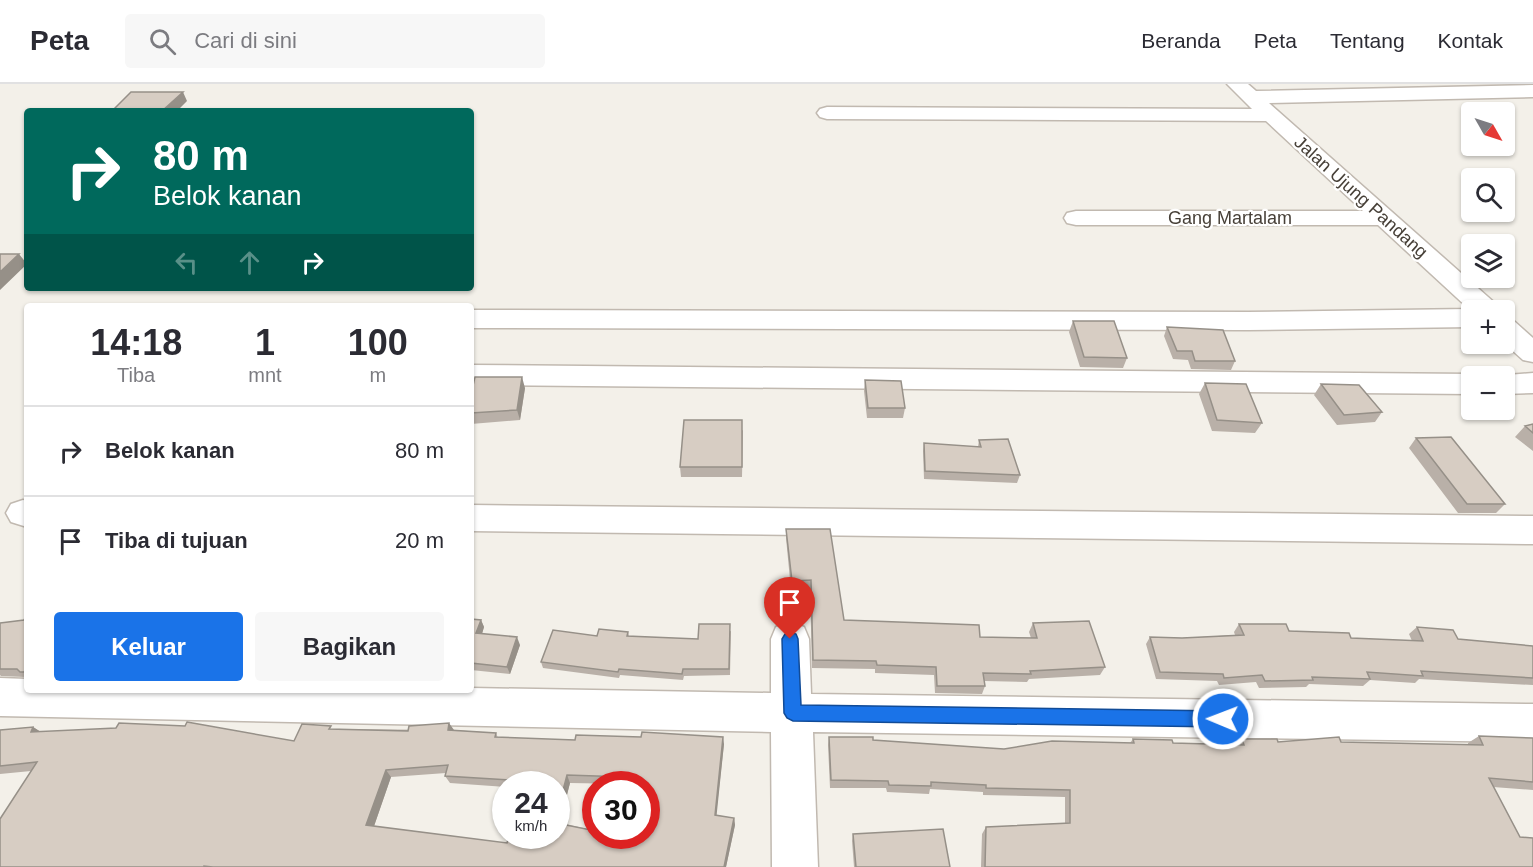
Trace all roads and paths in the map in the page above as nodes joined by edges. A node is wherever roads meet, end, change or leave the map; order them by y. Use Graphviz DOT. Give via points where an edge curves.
graph roads {
  1 [pos="1244,91"];
  2 [pos="1533,91"];
  3 [pos="827,112"];
  4 [pos="1270,115"];
  5 [pos="1076,218"];
  6 [pos="1384,218"];
  7 [pos="1475,300"];
  8 [pos="1461,318"];
  9 [pos="474,319"];
  10 [pos="1515,337"];
  11 [pos="1533,353"];
  12 [pos="474,375"];
  13 [pos="1461,384"];
  14 [pos="1515,384"];
  15 [pos="1533,384"];
  16 [pos="474,518"];
  17 [pos="1533,530"];
  18 [pos="790,639"];
  19 [pos="0,697"];
  20 [pos="793,713"];
  21 [pos="1533,723"];
  22 [pos="795,867"];
  1 -- 2 [label="street"];
  1 -- 4 [label="street, Jalan Ujung Pandang"];
  3 -- 4 [label="street"];
  4 -- 6 [label="street, Jalan Ujung Pandang"];
  5 -- 6 [label="street, Gang Martalam"];
  6 -- 7 [label="street, Jalan Ujung Pandang"];
  8 -- 9 [label="street"];
  10 -- 11 [label="street"];
  12 -- 13 [label="street"];
  14 -- 15 [label="street"];
  16 -- 17 [label="street"];
  18 -- 20 [label="street"];
  19 -- 20 [label="street"];
  20 -- 21 [label="street"];
  20 -- 22 [label="street"];
}
